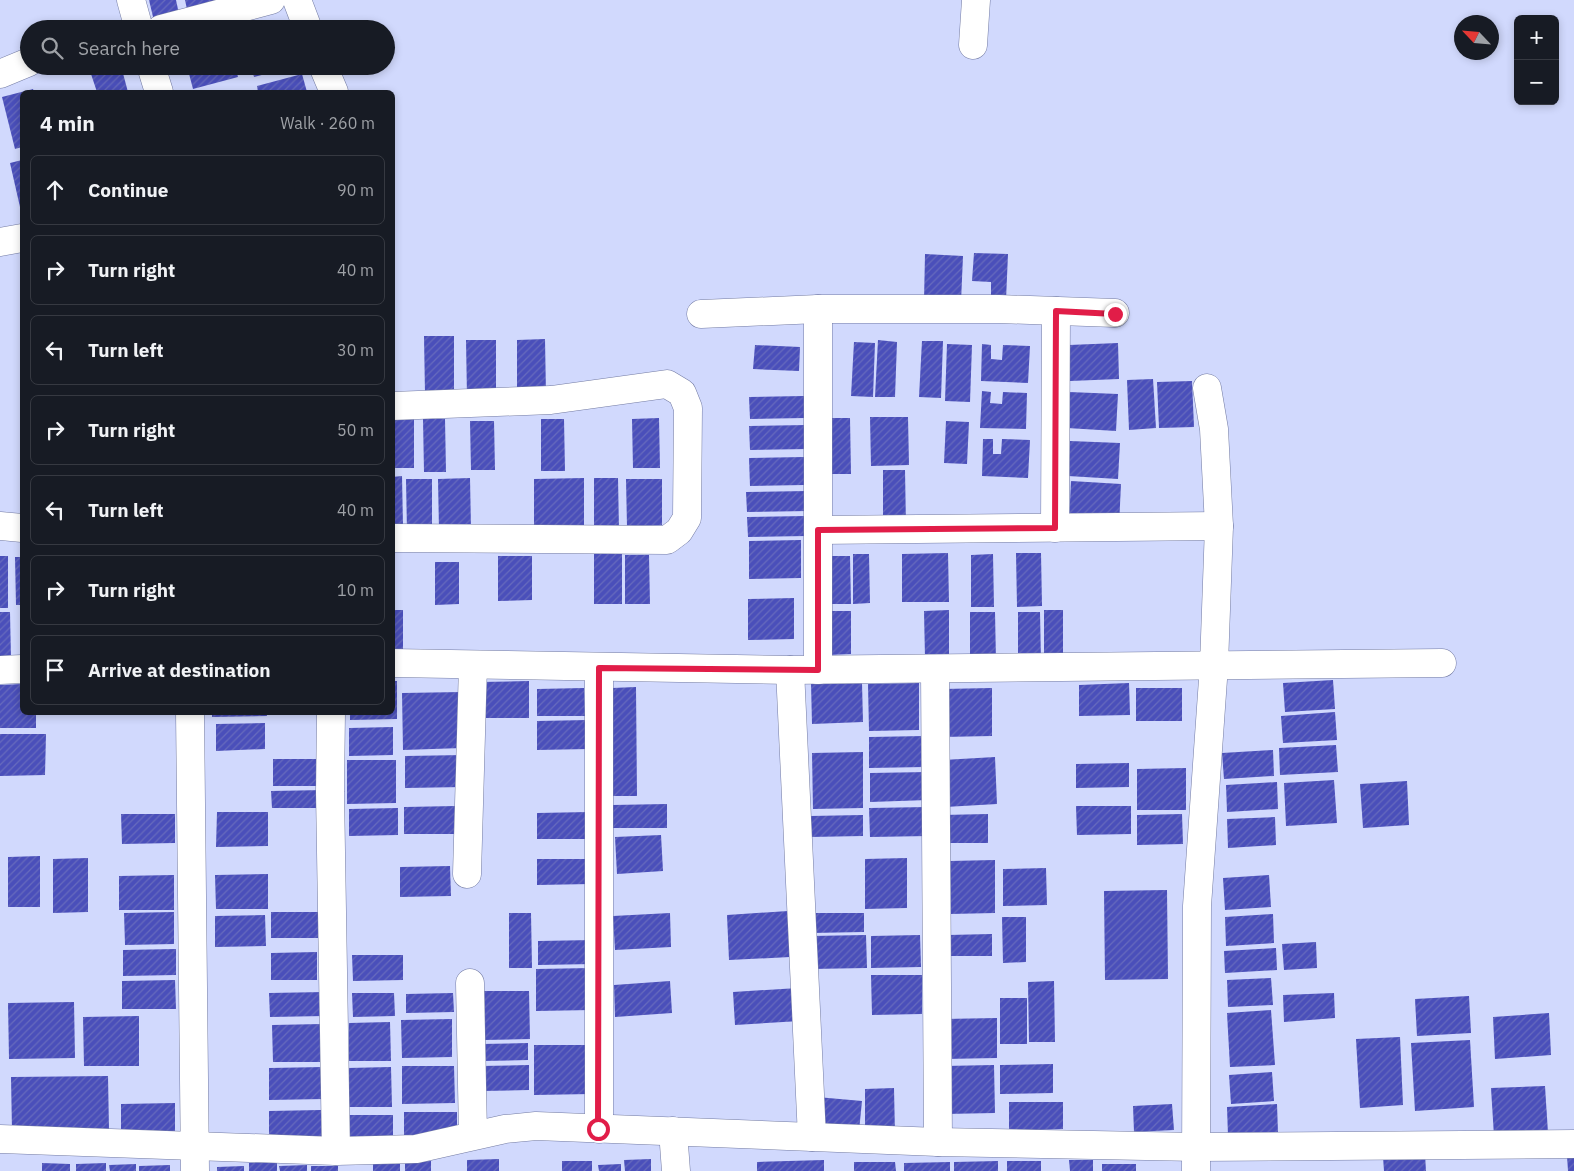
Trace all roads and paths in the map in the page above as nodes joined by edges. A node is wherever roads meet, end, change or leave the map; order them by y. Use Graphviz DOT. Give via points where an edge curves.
graph roads {
  1 [pos="131,0"];
  2 [pos="271,0"];
  3 [pos="297,0"];
  4 [pos="976,0"];
  5 [pos="137,20"];
  6 [pos="195,20"];
  7 [pos="305,20"];
  8 [pos="973,45"];
  9 [pos="20,66"];
  10 [pos="0,74"];
  11 [pos="154,75"];
  12 [pos="327,75"];
  13 [pos="158,90"];
  14 [pos="333,90"];
  15 [pos="20,238"];
  16 [pos="0,242"];
  17 [pos="818,309"];
  18 [pos="1056,311"];
  19 [pos="701,314"];
  20 [pos="1115,314"];
  21 [pos="1207,388"];
  22 [pos="395,406"];
  23 [pos="0,526"];
  24 [pos="1219,526"];
  25 [pos="20,528"];
  26 [pos="1055,528"];
  27 [pos="818,530"];
  28 [pos="395,538"];
  29 [pos="395,663"];
  30 [pos="1442,663"];
  31 [pos="473,665"];
  32 [pos="1214,665"];
  33 [pos="599,668"];
  34 [pos="20,669"];
  35 [pos="935,669"];
  36 [pos="0,670"];
  37 [pos="790,670"];
  38 [pos="818,670"];
  39 [pos="190,715"];
  40 [pos="331,715"];
  41 [pos="467,874"];
  42 [pos="470,984"];
  43 [pos="598,1129"];
  44 [pos="673,1130"];
  45 [pos="473,1135"];
  46 [pos="812,1137"];
  47 [pos="0,1139"];
  48 [pos="938,1142"];
  49 [pos="1574,1144"];
  50 [pos="336,1151"];
  51 [pos="195,1158"];
  52 [pos="1196,1159"];
  53 [pos="676,1171"];
  1 -- 5 [label="street"];
  2 -- 6 [label="street"];
  3 -- 7 [label="street"];
  4 -- 8 [label="street"];
  9 -- 10 [label="street"];
  11 -- 13 [label="street"];
  12 -- 14 [label="street"];
  15 -- 16 [label="street"];
  17 -- 18 [label="street"];
  17 -- 19 [label="street"];
  17 -- 27 [label="street"];
  18 -- 20 [label="street"];
  18 -- 26 [label="street"];
  21 -- 24 [label="street" via="1214,429"];
  22 -- 28 [label="street" via="551,400 667,384 682,393 688,408 687,518 679,531 667,540"];
  23 -- 25 [label="street"];
  24 -- 26 [label="street"];
  24 -- 32 [label="street"];
  26 -- 27 [label="street"];
  27 -- 38 [label="street"];
  29 -- 31 [label="street"];
  30 -- 32 [label="street"];
  31 -- 33 [label="street"];
  31 -- 41 [label="street"];
  32 -- 35 [label="street"];
  32 -- 52 [label="street" via="1197,906"];
  33 -- 37 [label="street"];
  33 -- 43 [label="street"];
  34 -- 36 [label="street"];
  35 -- 38 [label="street"];
  35 -- 48 [label="street"];
  37 -- 38 [label="street"];
  37 -- 46 [label="street"];
  39 -- 51 [label="street"];
  40 -- 50 [label="street"];
  42 -- 45 [label="street"];
  43 -- 44 [label="street"];
  43 -- 45 [label="street" via="536,1126"];
  44 -- 46 [label="street"];
  44 -- 53 [label="street"];
  45 -- 50 [label="street" via="416,1149"];
  46 -- 48 [label="street"];
  47 -- 51 [label="street"];
  48 -- 52 [label="street"];
  49 -- 52 [label="street"];
  50 -- 51 [label="street"];
}
